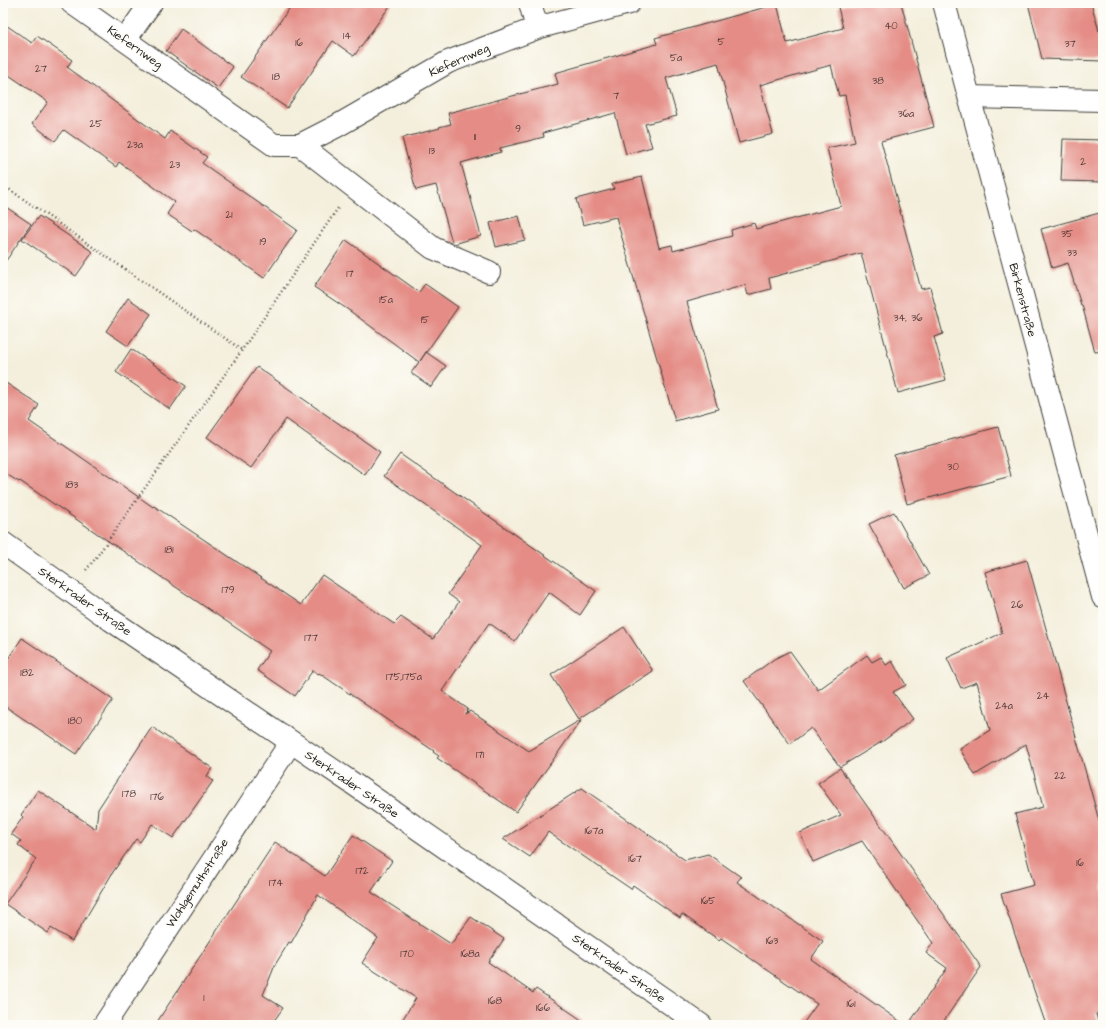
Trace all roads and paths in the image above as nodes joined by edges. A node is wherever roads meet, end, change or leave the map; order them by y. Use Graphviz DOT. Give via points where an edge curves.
graph roads {
  1 [pos="72,3"];
  2 [pos="151,3"];
  3 [pos="530,3"];
  4 [pos="629,3"];
  5 [pos="944,3"];
  6 [pos="537,28"];
  7 [pos="125,40"];
  8 [pos="969,97"];
  9 [pos="1103,100"];
  10 [pos="300,145"];
  11 [pos="3,185"];
  12 [pos="353,187"];
  13 [pos="490,272"];
  14 [pos="242,350"];
  15 [pos="3,543"];
  16 [pos="69,589"];
  17 [pos="1103,597"];
  18 [pos="291,742"];
  19 [pos="104,1025"];
  20 [pos="701,1025"];
  1 -- 7 [label="street, Kiefernweg"];
  2 -- 7 [label="street"];
  3 -- 6 [label="street"];
  4 -- 6 [label="street, Kiefernweg"];
  5 -- 8 [label="street, Birkenstraße"];
  6 -- 10 [label="street, Kiefernweg" via="448,62"];
  7 -- 10 [label="street, Kiefernweg" via="274,145"];
  8 -- 9 [label="street"];
  8 -- 17 [label="street, Birkenstraße"];
  10 -- 12 [label="street"];
  11 -- 14 [label="path"];
  12 -- 13 [label="street" via="433,248"];
  12 -- 14 [label="path"];
  14 -- 16 [label="path" via="95,559"];
  15 -- 16 [label="street, Sterkrader Straße"];
  16 -- 18 [label="street, Sterkrader Straße"];
  18 -- 19 [label="street, Wohlgemuthstraße"];
  18 -- 20 [label="street, Sterkrader Straße"];
}
